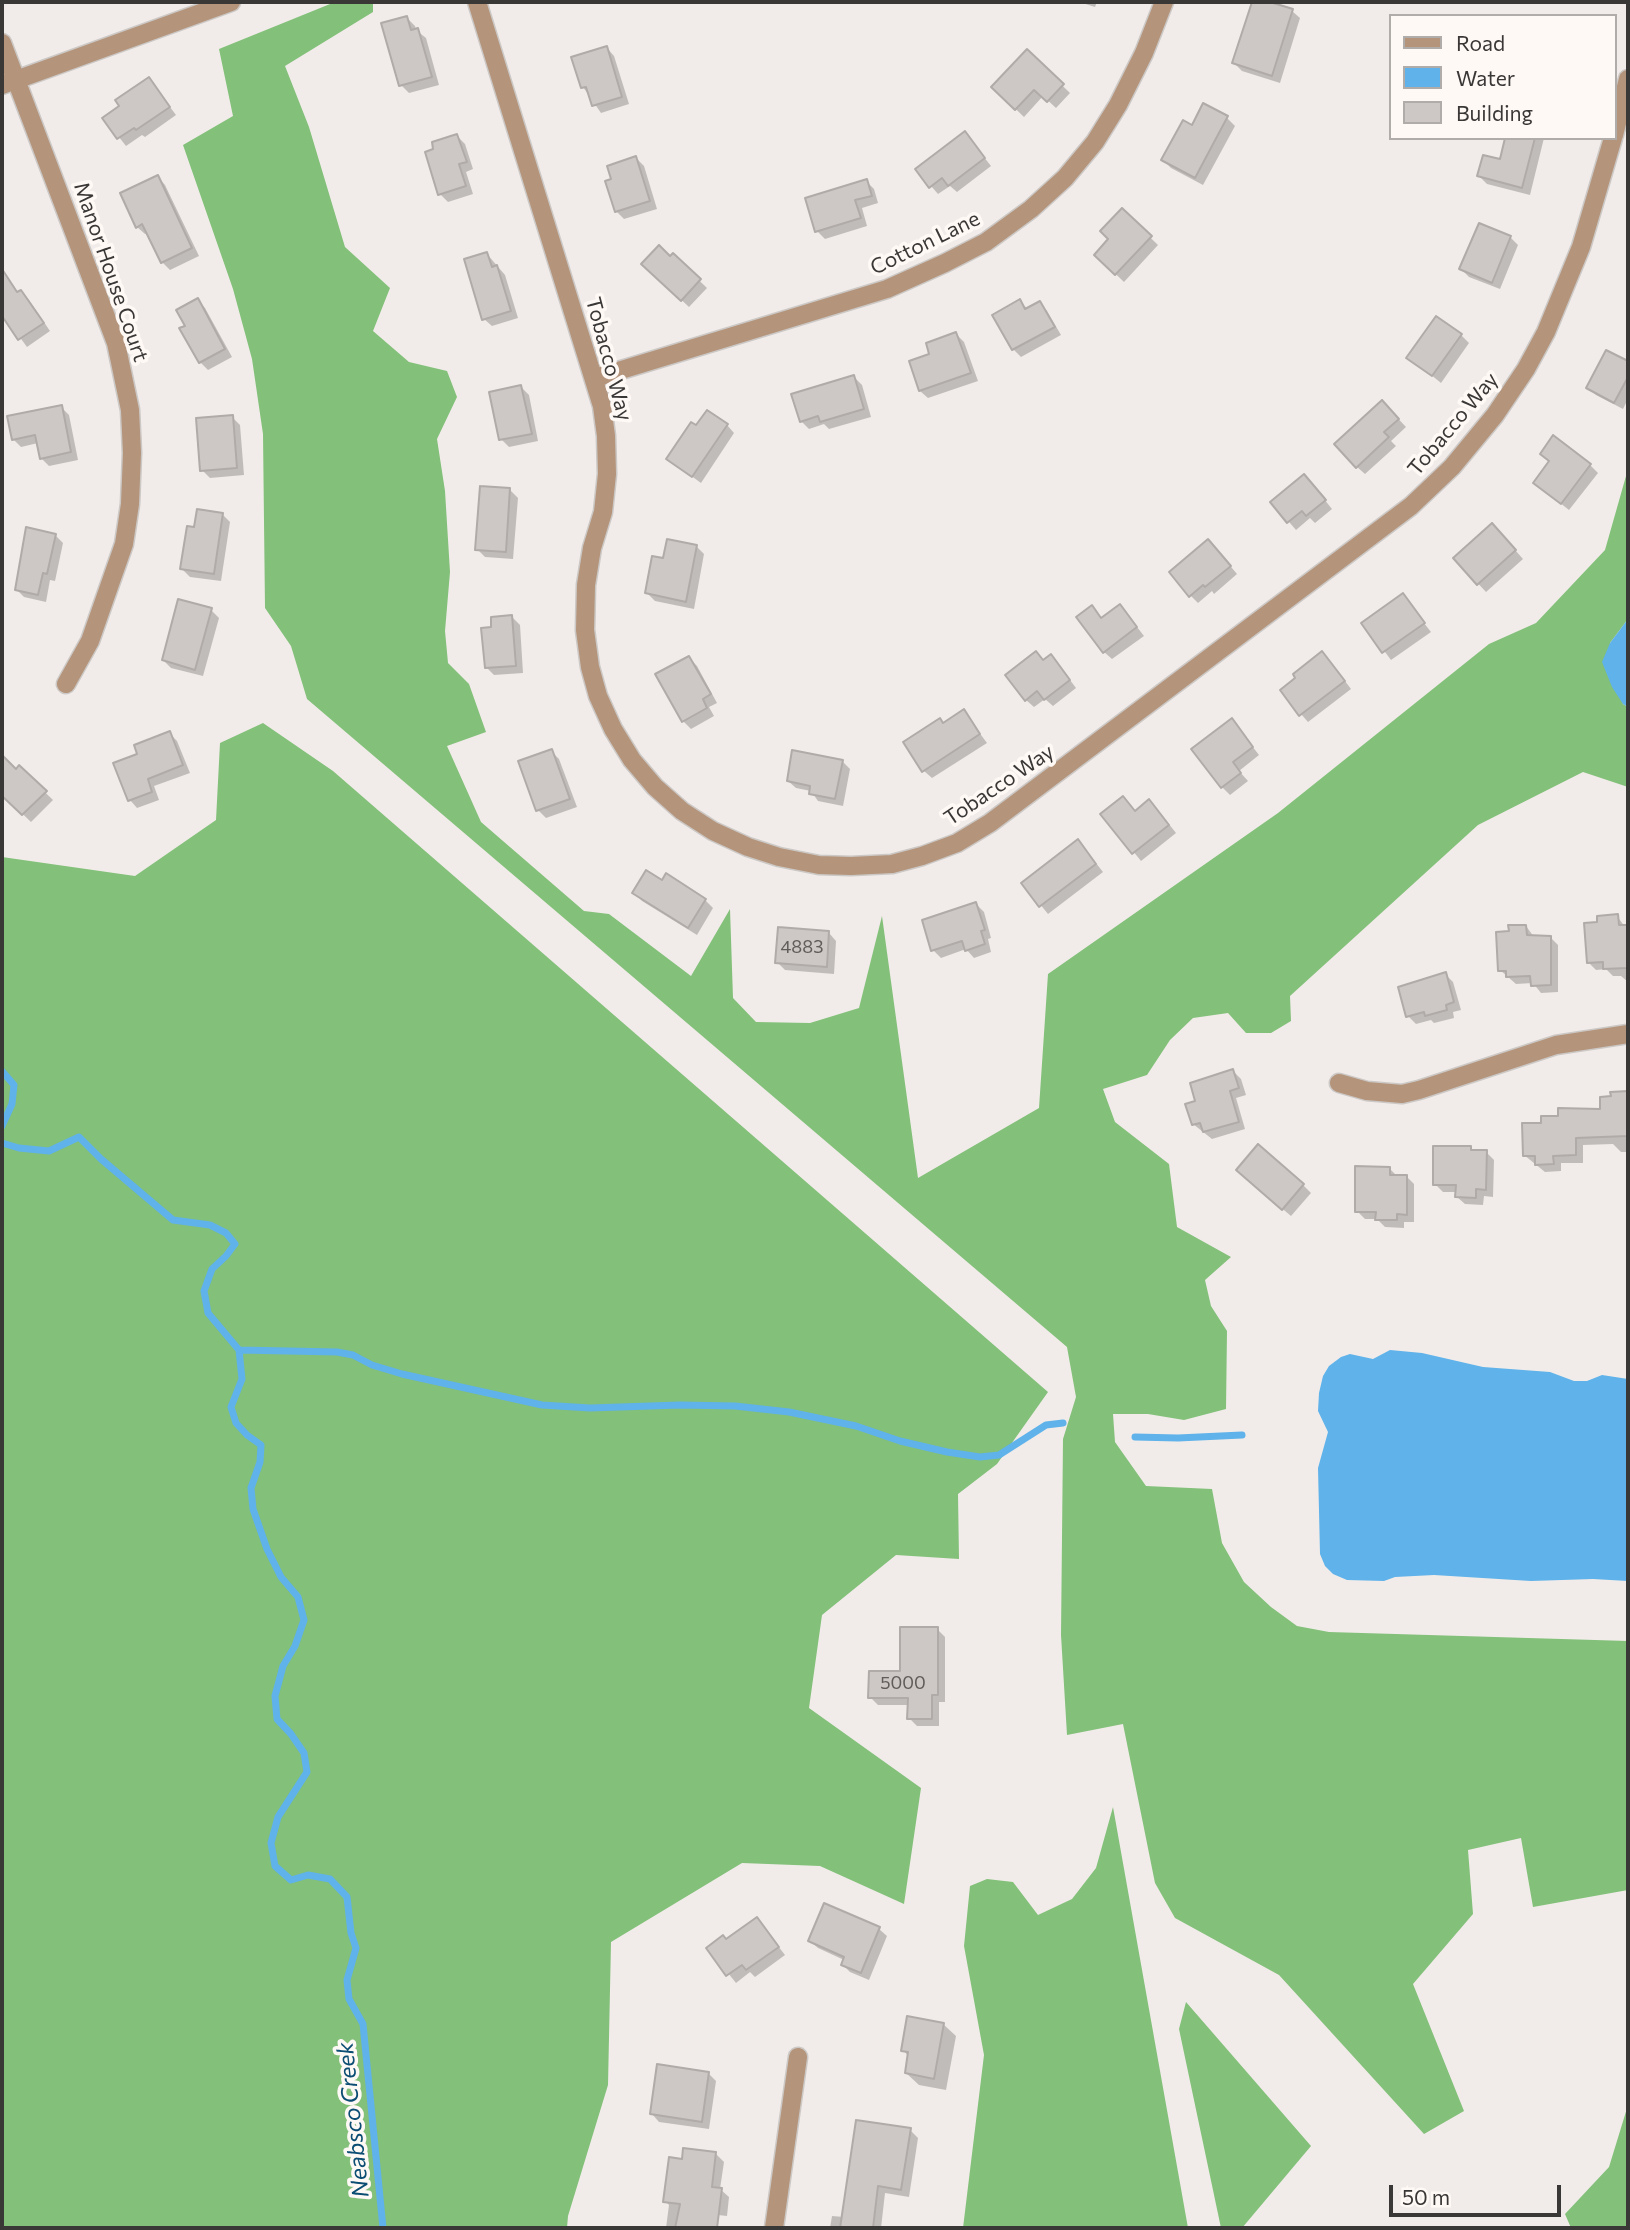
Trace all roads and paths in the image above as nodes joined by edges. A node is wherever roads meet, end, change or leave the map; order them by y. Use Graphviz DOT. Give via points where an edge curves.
graph roads {
  1 [pos="231,2"];
  2 [pos="477,2"];
  3 [pos="1164,2"];
  4 [pos="2,43"];
  5 [pos="1628,79"];
  6 [pos="9,82"];
  7 [pos="1616,128"];
  8 [pos="1613,140"];
  9 [pos="595,378"];
  10 [pos="66,684"];
  11 [pos="1628,1034"];
  12 [pos="1339,1083"];
  13 [pos="798,2057"];
  14 [pos="774,2228"];
  1 -- 6 [label="street"];
  2 -- 9 [label="street, Tobacco Way"];
  3 -- 9 [label="street, Cotton Lane" via="1144,53 1095,142 1065,178 986,242 887,289"];
  4 -- 6 [label="street, Manor House Court"];
  5 -- 7 [label="street, Tobacco Way"];
  6 -- 10 [label="street, Manor House Court" via="116,343 130,410 130,504 124,544 90,640"];
  8 -- 9 [label="street, Tobacco Way" via="1581,247 1546,332 1495,415 1452,467 1386,527 990,823 957,842 892,864 819,864 748,848 682,811 655,787 612,729 590,667 585,630 586,585 607,474 607,436"];
  11 -- 12 [label="street" via="1556,1045 1402,1094"];
  13 -- 14 [label="street"];
}
